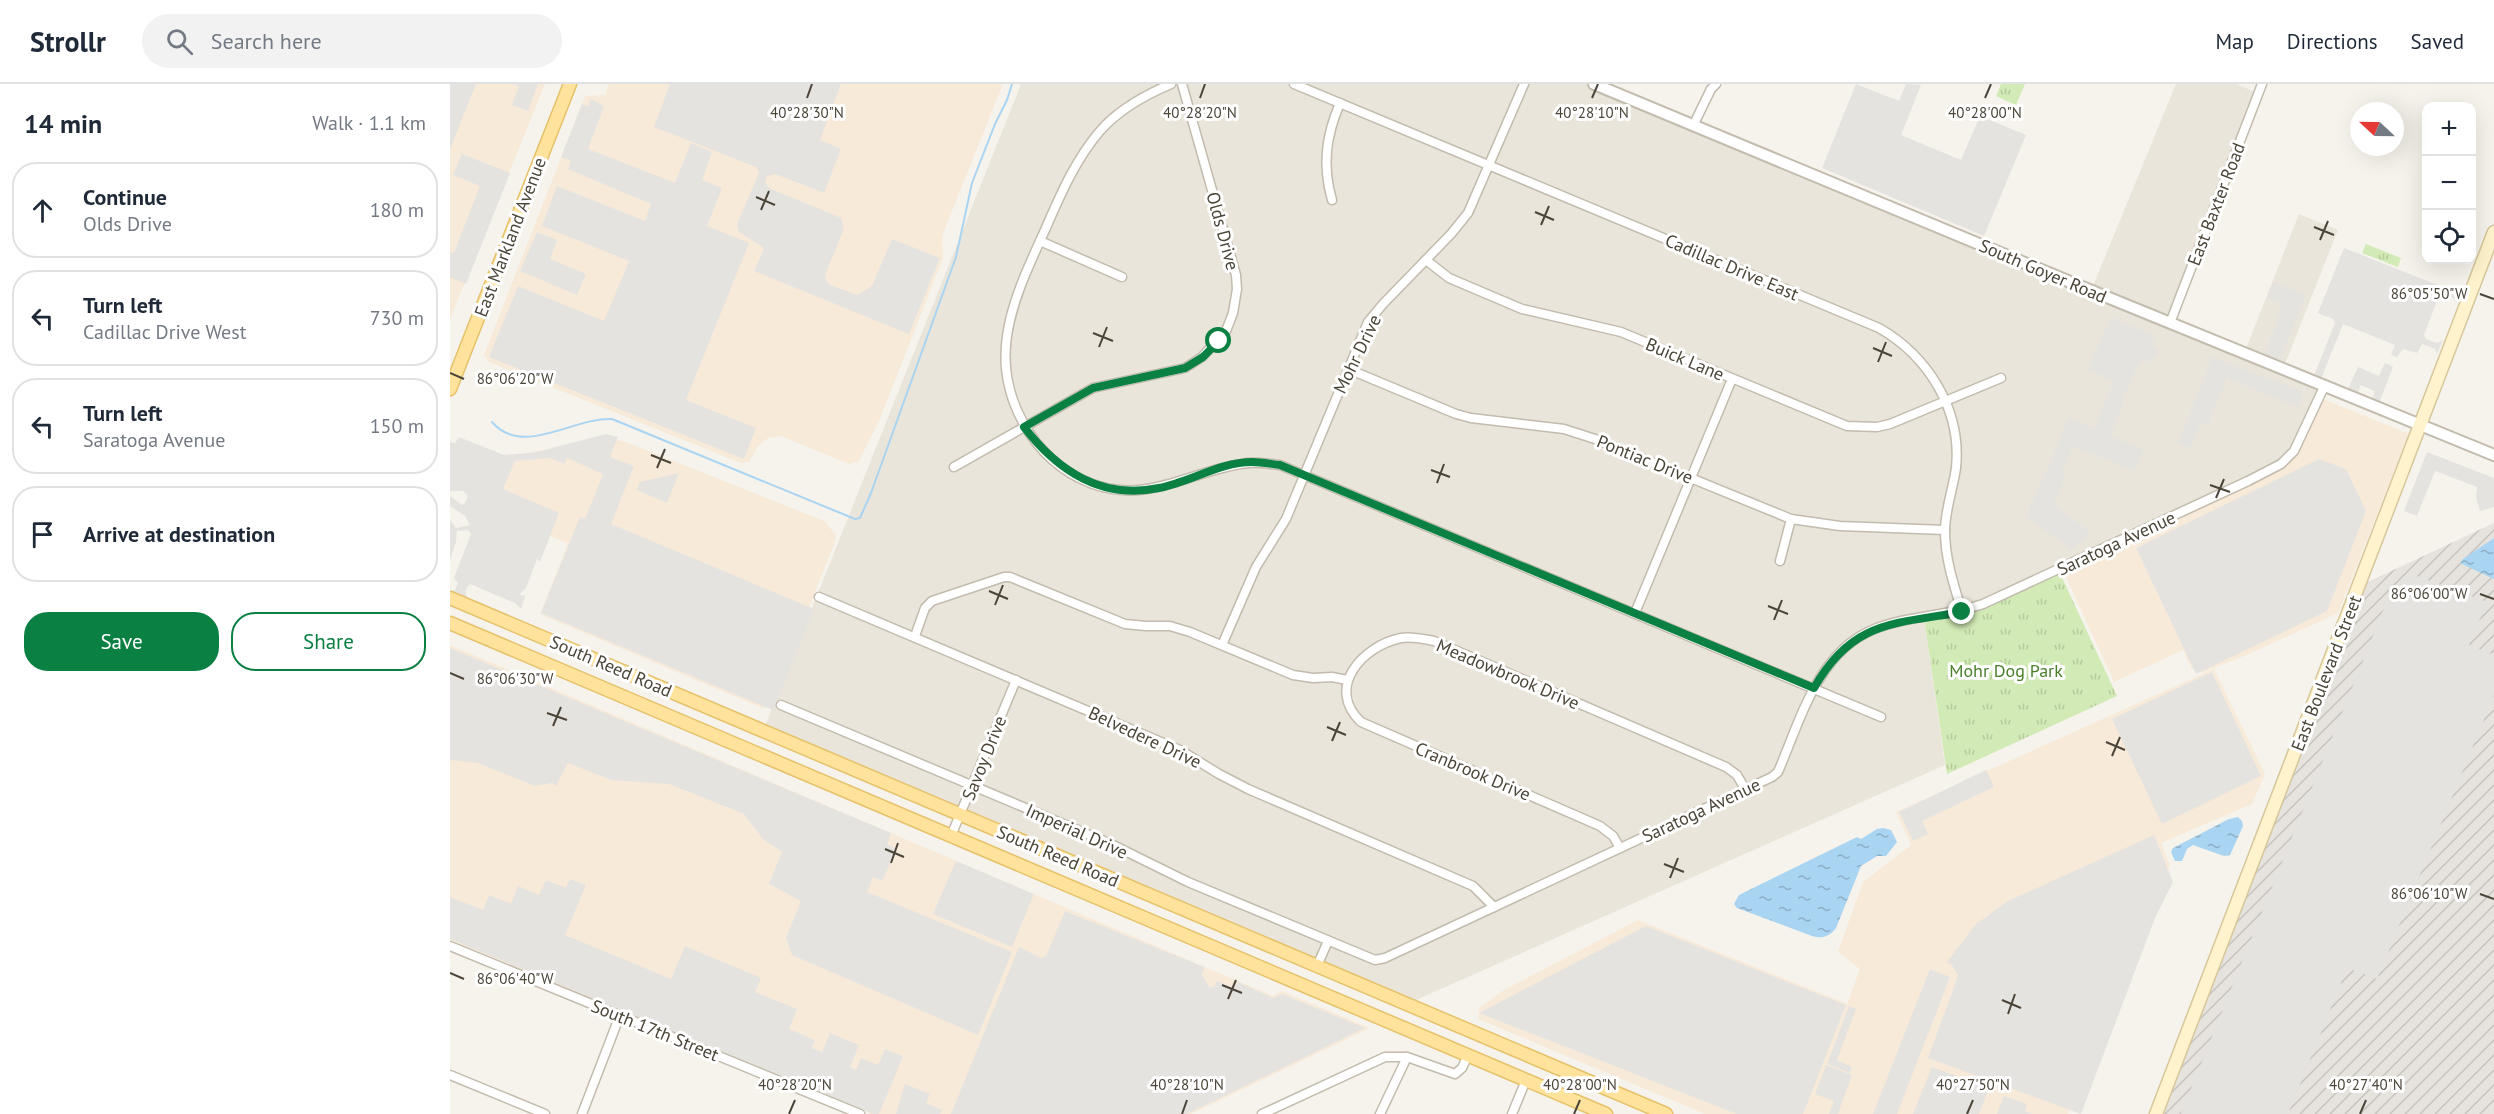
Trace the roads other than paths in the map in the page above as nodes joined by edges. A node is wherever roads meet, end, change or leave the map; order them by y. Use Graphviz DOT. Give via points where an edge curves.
graph roads {
  1 [pos="570,84"];
  2 [pos="1171,84"];
  3 [pos="1182,84"];
  4 [pos="1294,84"];
  5 [pos="1524,84"];
  6 [pos="1594,84"];
  7 [pos="1716,84"];
  8 [pos="2262,84"];
  9 [pos="1340,103"];
  10 [pos="1694,126"];
  11 [pos="1490,166"];
  12 [pos="1332,200"];
  13 [pos="2494,232"];
  14 [pos="1040,241"];
  15 [pos="1426,260"];
  16 [pos="1122,277"];
  17 [pos="2170,323"];
  18 [pos="1348,369"];
  19 [pos="2001,378"];
  20 [pos="1732,379"];
  21 [pos="2324,387"];
  22 [pos="450,389"];
  23 [pos="1946,401"];
  24 [pos="2419,423"];
  25 [pos="1024,427"];
  26 [pos="2494,455"];
  27 [pos="954,467"];
  28 [pos="1304,474"];
  29 [pos="1690,478"];
  30 [pos="1791,519"];
  31 [pos="1945,530"];
  32 [pos="1780,561"];
  33 [pos="819,597"];
  34 [pos="450,598"];
  35 [pos="1962,612"];
  36 [pos="1635,613"];
  37 [pos="450,624"];
  38 [pos="915,636"];
  39 [pos="1222,645"];
  40 [pos="1016,680"];
  41 [pos="1347,680"];
  42 [pos="1814,688"];
  43 [pos="781,705"];
  44 [pos="1881,717"];
  45 [pos="973,786"];
  46 [pos="1745,789"];
  47 [pos="961,815"];
  48 [pos="951,836"];
  49 [pos="1620,848"];
  50 [pos="1494,907"];
  51 [pos="1328,941"];
  52 [pos="450,946"];
  53 [pos="1372,959"];
  54 [pos="1317,966"];
  55 [pos="621,1015"];
  56 [pos="1468,1055"];
  57 [pos="1407,1057"];
  58 [pos="450,1075"];
  59 [pos="1526,1080"];
  60 [pos="839,1110"];
  61 [pos="1647,1111"];
  62 [pos="545,1114"];
  63 [pos="582,1114"];
  64 [pos="860,1114"];
  65 [pos="1263,1114"];
  66 [pos="1380,1114"];
  67 [pos="1512,1114"];
  68 [pos="1606,1114"];
  69 [pos="1666,1114"];
  70 [pos="2156,1114"];
  1 -- 22 [label="main road, East Markland Avenue"];
  2 -- 14 [label="street" via="1124,109 1100,131 1081,157"];
  3 -- 25 [label="street, Olds Drive" via="1236,275 1233,313 1226,331 1203,357 1185,368 1093,388"];
  4 -- 9 [label="street, Cadillac Drive East"];
  5 -- 11 [label="street, Mohr Drive"];
  6 -- 10 [label="street, South Goyer Road"];
  7 -- 10 [label="street"];
  8 -- 17 [label="street, East Baxter Road"];
  9 -- 11 [label="street, Cadillac Drive East"];
  9 -- 12 [label="street" via="1325,154"];
  10 -- 17 [label="street, South Goyer Road"];
  11 -- 15 [label="street, Mohr Drive" via="1468,213"];
  11 -- 23 [label="street, Cadillac Drive East" via="1879,328 1912,352 1931,374"];
  13 -- 24 [label="main road, East Boulevard Street"];
  14 -- 16 [label="street"];
  14 -- 25 [label="street" via="1014,308 1006,348 1011,397"];
  15 -- 18 [label="street, Mohr Drive" via="1368,322"];
  15 -- 20 [label="street, Buick Lane" via="1449,278 1522,309 1621,333"];
  17 -- 21 [label="street, South Goyer Road"];
  18 -- 28 [label="street, Mohr Drive"];
  18 -- 29 [label="street, Pontiac Drive" via="1456,414 1564,429"];
  19 -- 23 [label="street, Buick Lane"];
  20 -- 23 [label="street, Buick Lane" via="1859,428 1890,424"];
  20 -- 29 [label="street"];
  21 -- 24 [label="street, South Goyer Road"];
  21 -- 35 [label="street, Saratoga Avenue" via="2300,442 2281,464"];
  23 -- 31 [label="street, Cadillac Drive East" via="1956,466"];
  24 -- 26 [label="street, South Goyer Road"];
  24 -- 70 [label="main road, East Boulevard Street"];
  25 -- 27 [label="street, Olds Drive"];
  25 -- 28 [label="street" via="1042,451 1061,467 1089,483 1110,489 1159,488 1251,462 1280,465"];
  28 -- 36 [label="street"];
  28 -- 39 [label="street, Mohr Drive" via="1286,519 1256,567"];
  29 -- 30 [label="street, Pontiac Drive"];
  29 -- 36 [label="street"];
  30 -- 31 [label="street, Pontiac Drive" via="1840,526"];
  30 -- 32 [label="street"];
  31 -- 35 [label="street, Cadillac Drive East" via="1948,564"];
  33 -- 38 [label="street, Belvedere Drive"];
  34 -- 47 [label="main road, South Reed Road"];
  35 -- 42 [label="street, Saratoga Avenue" via="1871,630 1840,650"];
  36 -- 42 [label="street"];
  37 -- 48 [label="main road, South Reed Road"];
  38 -- 39 [label="street" via="925,608 932,601 1010,577 1125,624 1170,626"];
  38 -- 40 [label="street, Belvedere Drive"];
  39 -- 41 [label="street" via="1293,675"];
  40 -- 45 [label="street, Savoy Drive"];
  40 -- 50 [label="street, Belvedere Drive" via="1152,737 1248,789 1473,886"];
  41 -- 46 [label="street, Meadowbrook Drive" via="1355,667 1390,642 1401,638 1434,641 1726,767 1737,775"];
  41 -- 49 [label="street, Cranbrook Drive" via="1348,705 1360,722 1599,826 1613,836"];
  42 -- 44 [label="street"];
  42 -- 46 [label="street, Saratoga Avenue" via="1778,772"];
  43 -- 45 [label="street, Imperial Drive"];
  45 -- 47 [label="street, Savoy Drive"];
  45 -- 51 [label="street, Imperial Drive"];
  46 -- 49 [label="street, Saratoga Avenue"];
  47 -- 48 [label="street, Savoy Drive"];
  47 -- 54 [label="main road, South Reed Road"];
  48 -- 56 [label="main road, South Reed Road"];
  49 -- 50 [label="street, Saratoga Avenue"];
  50 -- 53 [label="street, Saratoga Avenue" via="1385,958"];
  51 -- 53 [label="street, Imperial Drive"];
  51 -- 54 [label="street"];
  52 -- 55 [label="street, South 17th Street"];
  54 -- 61 [label="main road, South Reed Road"];
  55 -- 60 [label="street, South 17th Street"];
  55 -- 63 [label="street"];
  56 -- 57 [label="street" via="1455,1074"];
  56 -- 59 [label="main road, South Reed Road"];
  57 -- 65 [label="street" via="1385,1058"];
  57 -- 66 [label="street"];
  58 -- 62 [label="street"];
  59 -- 67 [label="street"];
  59 -- 68 [label="main road, South Reed Road"];
  60 -- 64 [label="street, South 17th Street"];
  61 -- 69 [label="main road, South Reed Road"];
}
